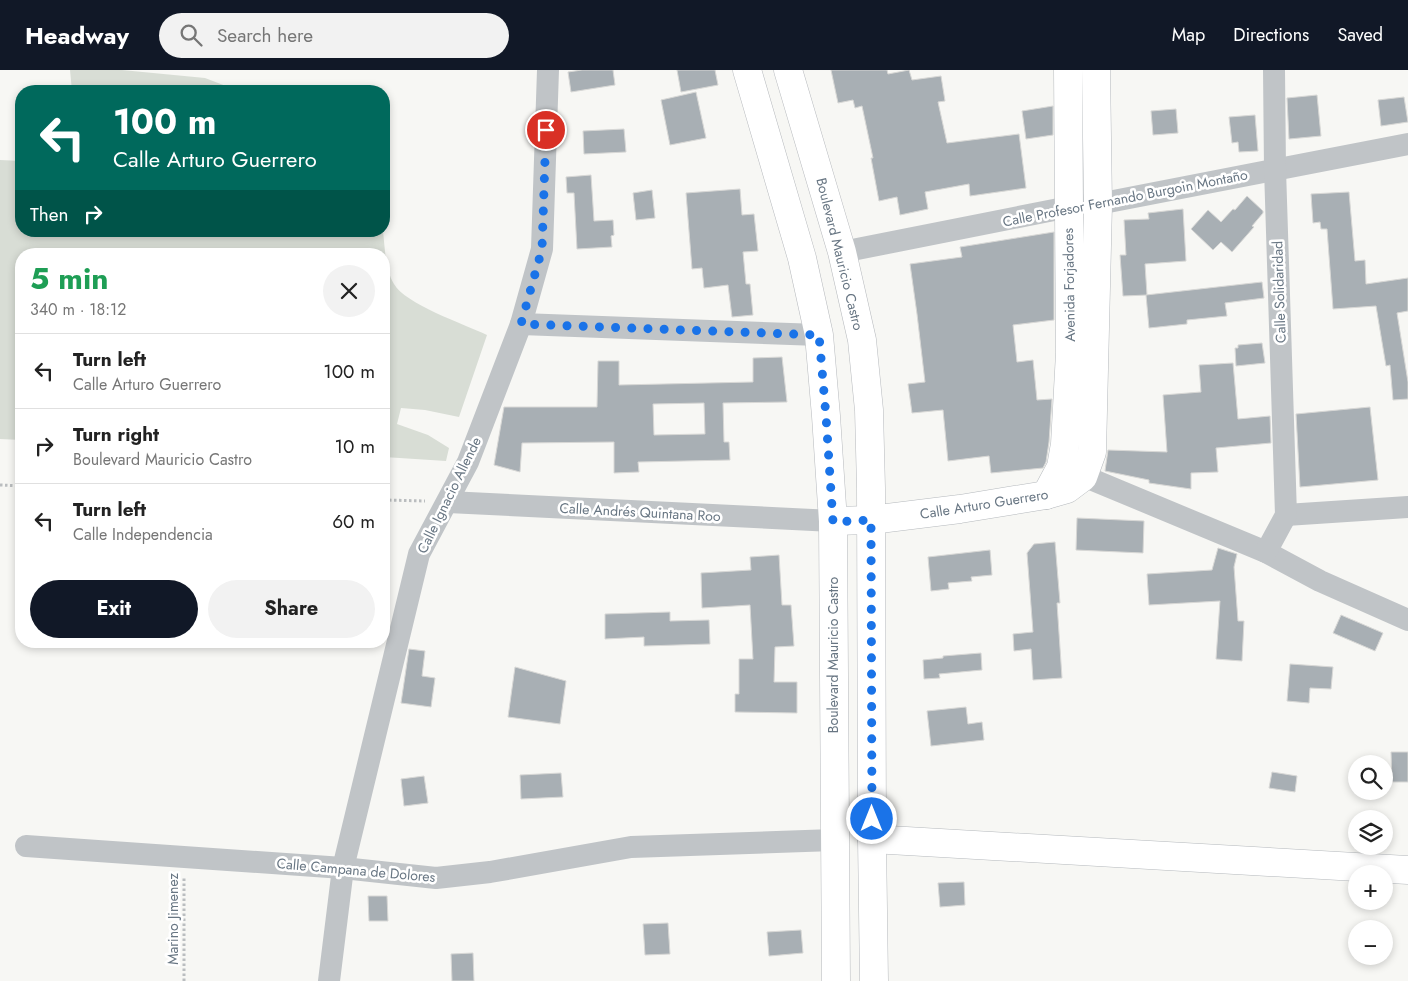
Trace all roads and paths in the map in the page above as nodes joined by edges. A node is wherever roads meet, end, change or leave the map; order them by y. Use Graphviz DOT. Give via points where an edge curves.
graph roads {
  1 [pos="548,70"];
  2 [pos="747,70"];
  3 [pos="788,70"];
  4 [pos="1068,70"];
  5 [pos="1096,70"];
  6 [pos="1274,70"];
  7 [pos="1408,144"];
  8 [pos="1275,169"];
  9 [pos="1098,204"];
  10 [pos="1069,208"];
  11 [pos="842,252"];
  12 [pos="521,324"];
  13 [pos="819,335"];
  14 [pos="1072,472"];
  15 [pos="0,485"];
  16 [pos="15,486"];
  17 [pos="390,500"];
  18 [pos="448,502"];
  19 [pos="1408,507"];
  20 [pos="1286,515"];
  21 [pos="871,520"];
  22 [pos="833,522"];
  23 [pos="1266,552"];
  24 [pos="1408,620"];
  25 [pos="872,839"];
  26 [pos="834,840"];
  27 [pos="26,846"];
  28 [pos="184,858"];
  29 [pos="343,868"];
  30 [pos="1408,870"];
  31 [pos="184,981"];
  32 [pos="329,981"];
  33 [pos="836,981"];
  34 [pos="874,981"];
  1 -- 12 [label="street, Calle Ignacio Allende" via="542,249"];
  2 -- 13 [label="main road, Boulevard Mauricio Castro" via="802,258"];
  3 -- 11 [label="main road, Boulevard Mauricio Castro"];
  4 -- 10 [label="main road, Avenida Forjadores"];
  5 -- 9 [label="main road, Avenida Forjadores"];
  6 -- 8 [label="street, Calle Solidaridad"];
  7 -- 8 [label="street, Calle Profesor Fernando Burgoin Montaño"];
  8 -- 9 [label="street, Calle Profesor Fernando Burgoin Montaño"];
  8 -- 20 [label="street, Calle Solidaridad"];
  9 -- 10 [label="street, Calle Profesor Fernando Burgoin Montaño"];
  9 -- 14 [label="main road, Avenida Forjadores" via="1092,452"];
  10 -- 11 [label="street, Calle Profesor Fernando Burgoin Montaño"];
  10 -- 14 [label="main road, Avenida Forjadores" via="1070,353 1065,444"];
  11 -- 21 [label="main road, Boulevard Mauricio Castro" via="863,349 869,410"];
  12 -- 13 [label="street"];
  12 -- 18 [label="street, Calle Ignacio Allende" via="468,462"];
  13 -- 22 [label="main road, Boulevard Mauricio Castro"];
  14 -- 21 [label="main road, Calle Arturo Guerrero" via="1067,490 960,510"];
  14 -- 23 [label="street"];
  15 -- 16 [label="path"];
  17 -- 18 [label="path"];
  18 -- 22 [label="street, Calle Andrés Quintana Roo"];
  18 -- 29 [label="street, Calle Ignacio Allende" via="419,554"];
  19 -- 20 [label="street"];
  20 -- 23 [label="street"];
  21 -- 22 [label="main road, Calle Arturo Guerrero"];
  21 -- 25 [label="main road, Boulevard Mauricio Castro"];
  22 -- 26 [label="main road, Boulevard Mauricio Castro"];
  23 -- 24 [label="street" via="1320,581"];
  25 -- 30 [label="main road"];
  25 -- 34 [label="main road, Boulevard Mauricio Castro"];
  26 -- 29 [label="street, Calle Campana de Dolores" via="631,847 490,872 436,878"];
  26 -- 33 [label="main road, Boulevard Mauricio Castro"];
  27 -- 28 [label="street, Calle Campana de Dolores"];
  28 -- 29 [label="street, Calle Campana de Dolores"];
  28 -- 31 [label="path, Marino Jimenez"];
  29 -- 32 [label="street, Calle Ignacio Allende"];
}
